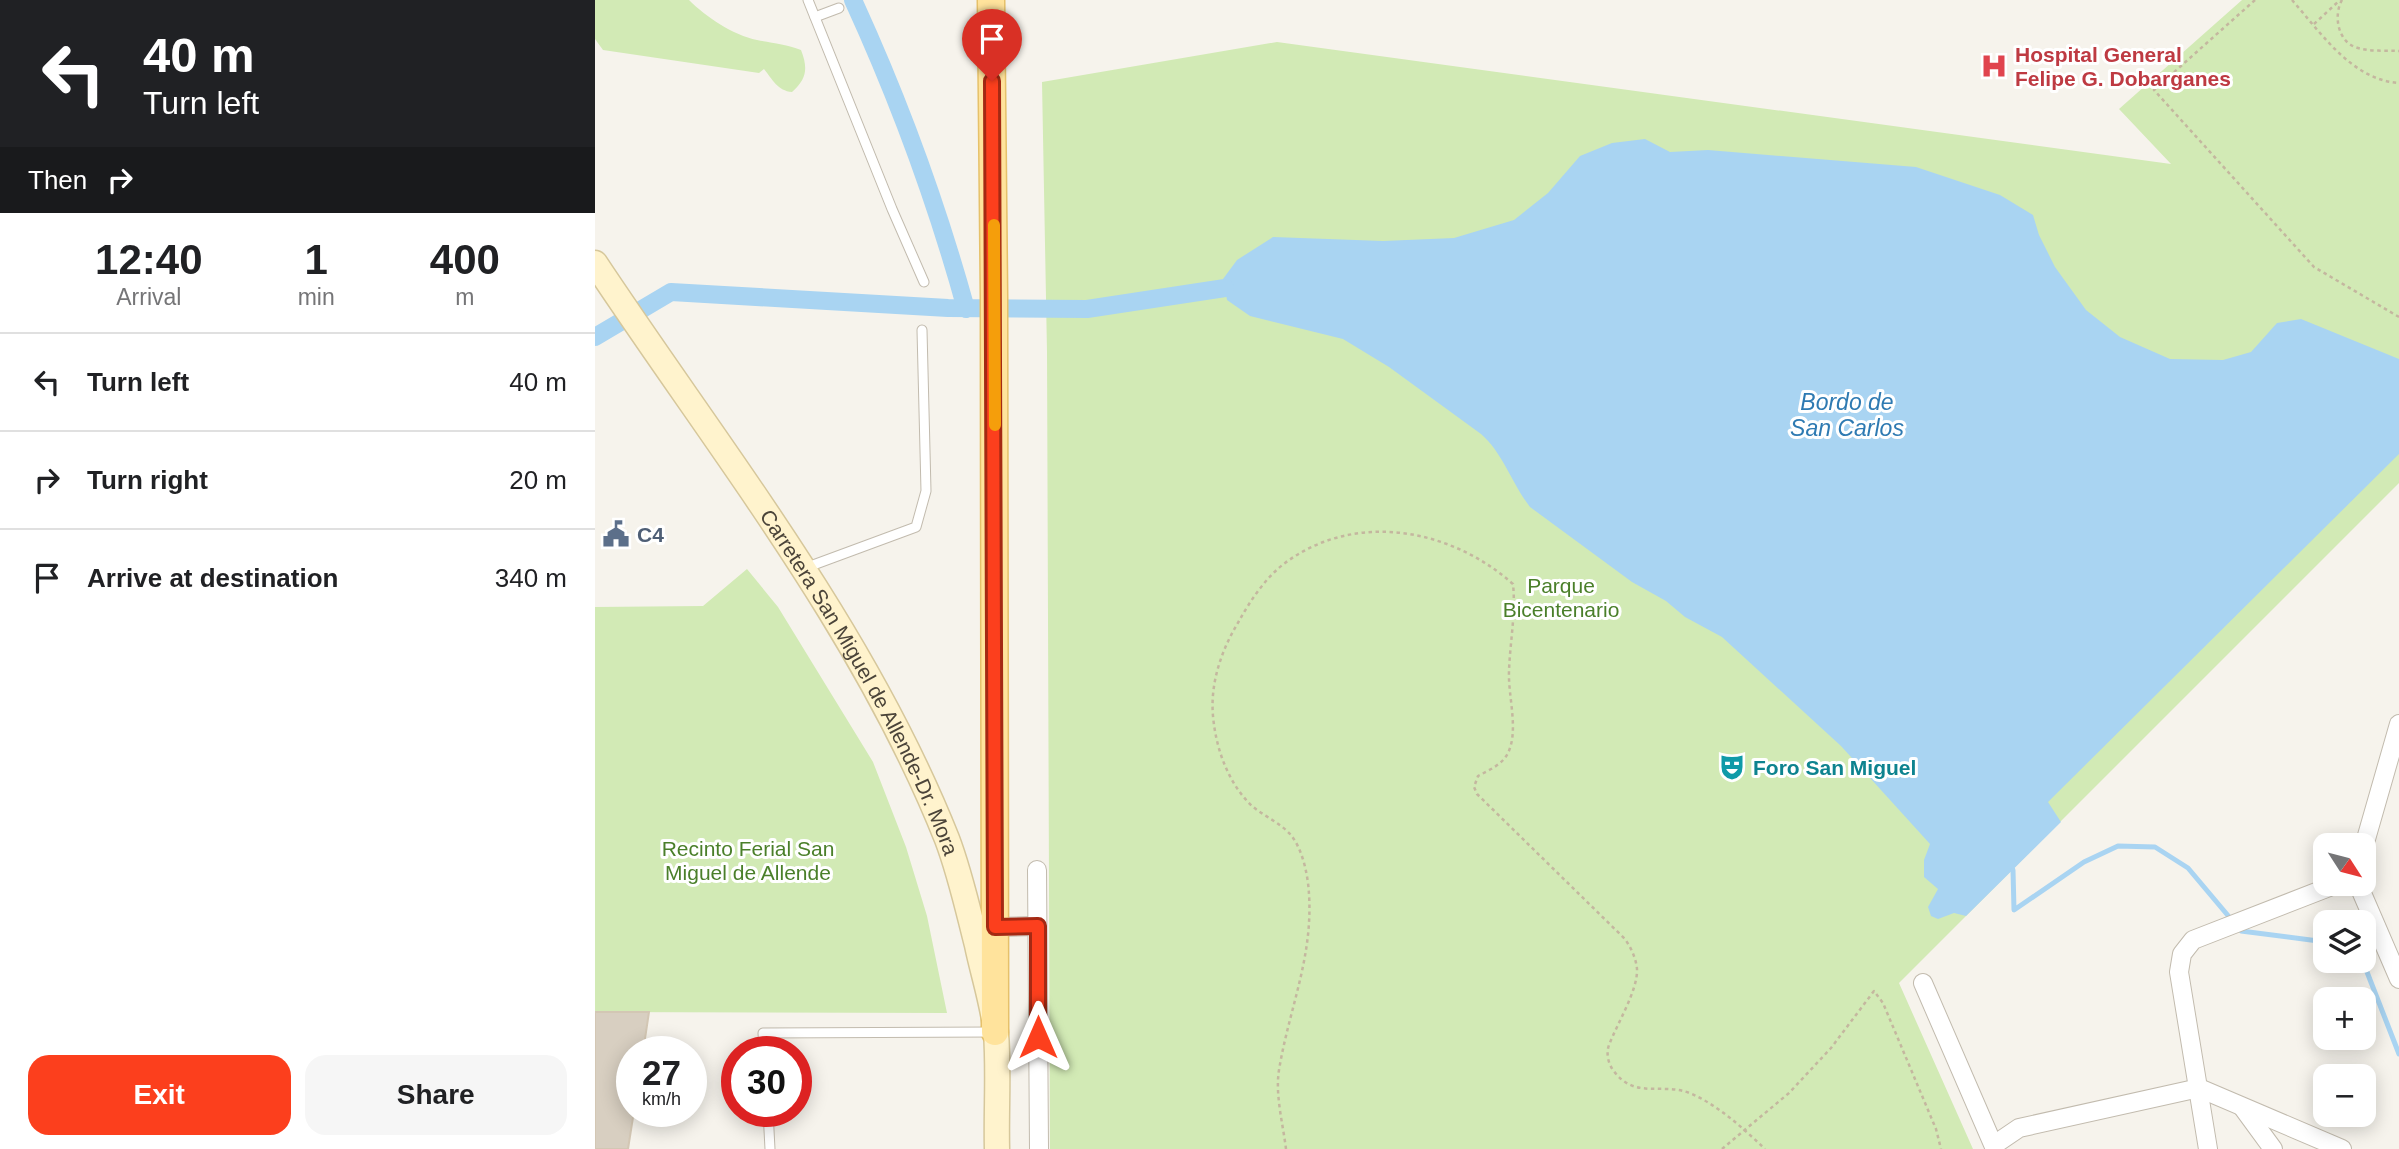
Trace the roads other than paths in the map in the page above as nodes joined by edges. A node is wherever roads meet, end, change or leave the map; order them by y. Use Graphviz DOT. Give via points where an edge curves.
graph roads {
  1 [pos="808,0"];
  2 [pos="991,0"];
  3 [pos="839,8"];
  4 [pos="815,17"];
  5 [pos="595,263"];
  6 [pos="924,282"];
  7 [pos="922,330"];
  8 [pos="804,569"];
  9 [pos="2399,724"];
  10 [pos="2368,833"];
  11 [pos="1037,870"];
  12 [pos="2313,893"];
  13 [pos="2363,896"];
  14 [pos="1038,926"];
  15 [pos="995,927"];
  16 [pos="2399,979"];
  17 [pos="1923,983"];
  18 [pos="996,1032"];
  19 [pos="763,1036"];
  20 [pos="2199,1088"];
  21 [pos="2243,1108"];
  22 [pos="769,1127"];
  23 [pos="1995,1147"];
  24 [pos="770,1149"];
  25 [pos="997,1149"];
  26 [pos="1039,1149"];
  27 [pos="2208,1149"];
  28 [pos="2273,1149"];
  29 [pos="2342,1149"];
  1 -- 4 [label="lane"];
  2 -- 15 [label="main road"];
  3 -- 4 [label="lane"];
  4 -- 6 [label="lane"];
  5 -- 8 [label="main road, Carretera San Miguel de Allende-Dr. Mora"];
  7 -- 8 [label="lane" via="926,491 916,527"];
  8 -- 18 [label="main road, Carretera San Miguel de Allende-Dr. Mora" via="882,702 948,841"];
  9 -- 10 [label="street"];
  11 -- 14 [label="street"];
  12 -- 20 [label="street" via="2193,940 2182,954 2179,972"];
  13 -- 16 [label="street"];
  14 -- 15 [label="street"];
  14 -- 26 [label="street"];
  15 -- 18 [label="main road"];
  17 -- 23 [label="street"];
  18 -- 19 [label="lane"];
  18 -- 25 [label="main road, Carretera San Miguel de Allende-Dr. Mora"];
  20 -- 21 [label="street"];
  20 -- 23 [label="street" via="2019,1128"];
  20 -- 27 [label="street"];
  21 -- 28 [label="street"];
  21 -- 29 [label="street"];
  22 -- 24 [label="lane"];
}
